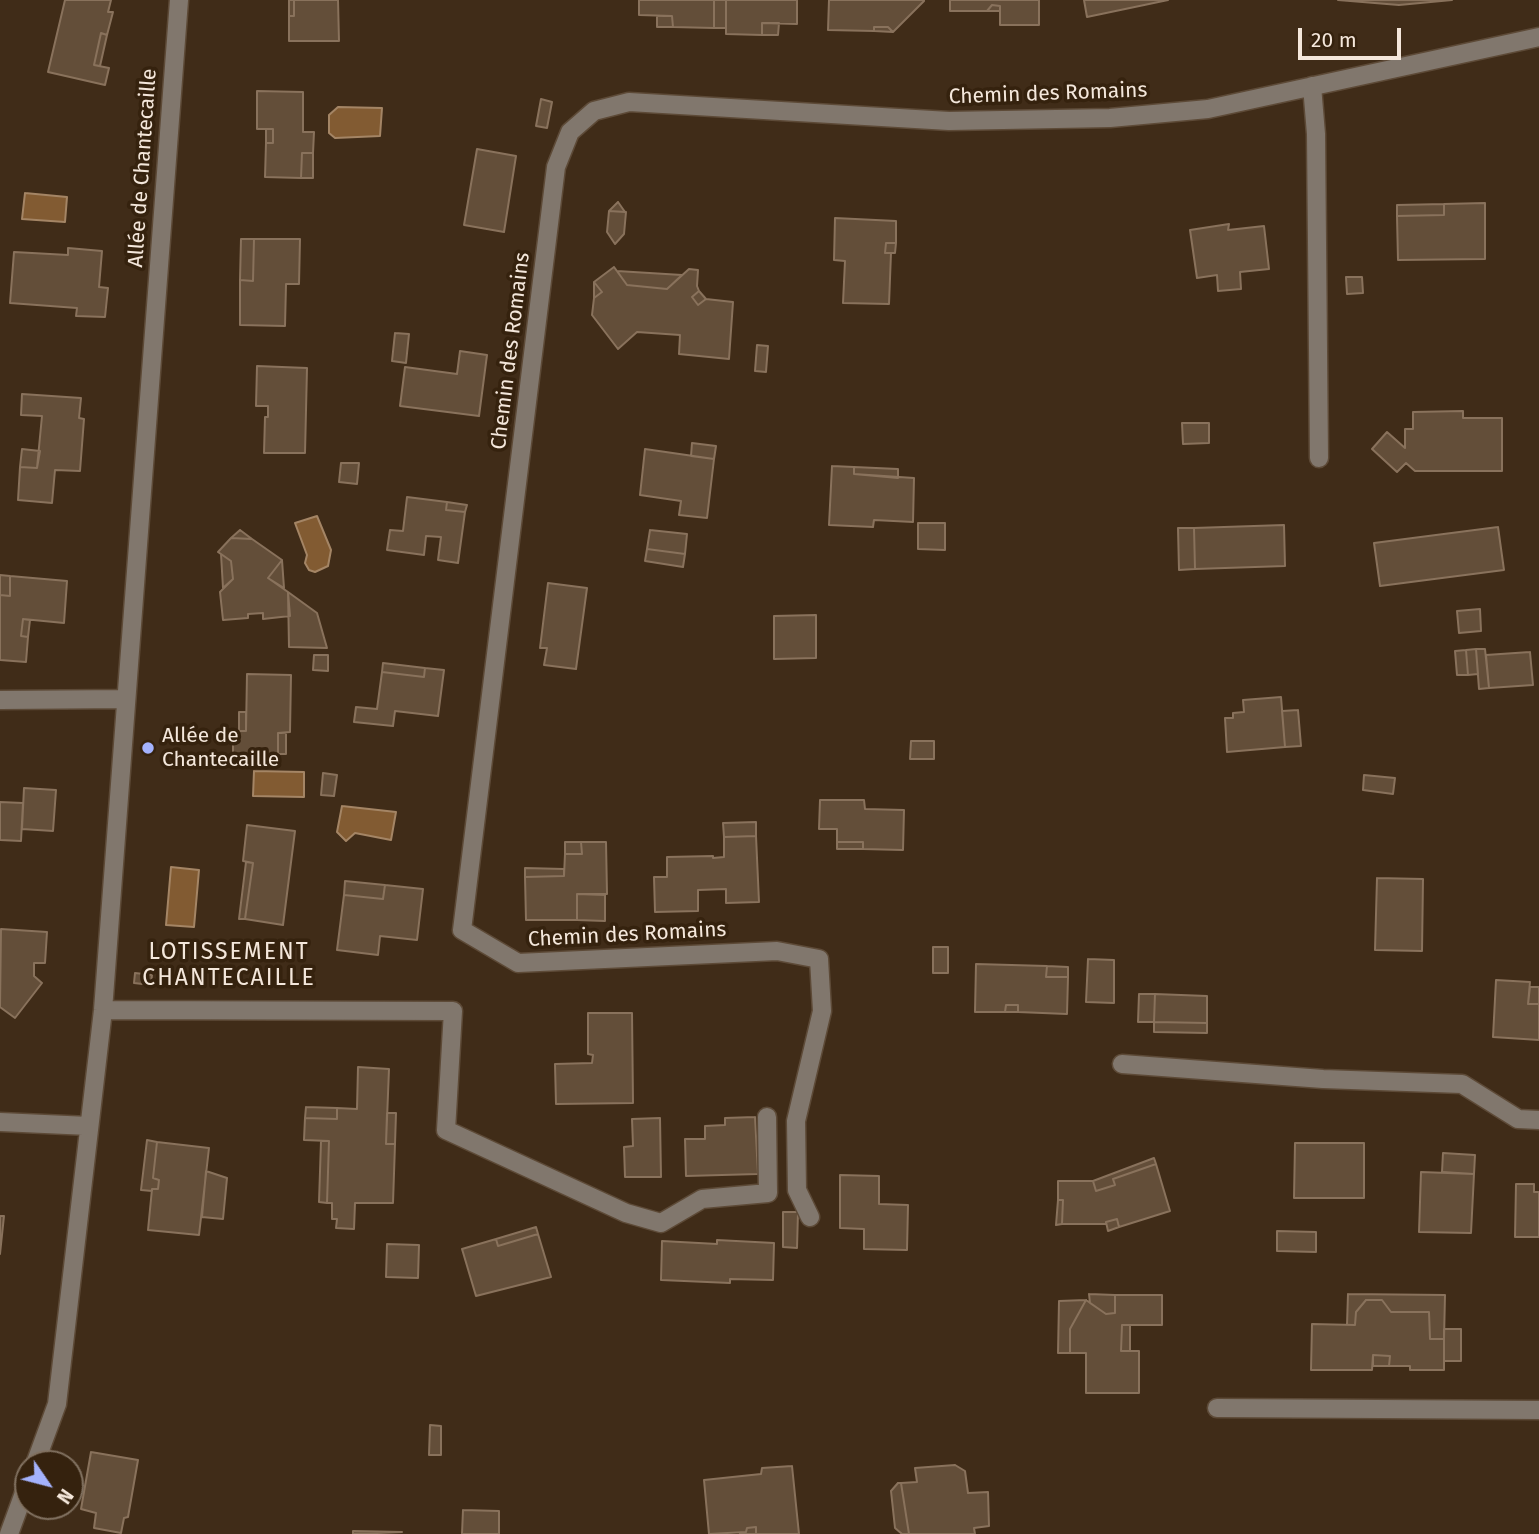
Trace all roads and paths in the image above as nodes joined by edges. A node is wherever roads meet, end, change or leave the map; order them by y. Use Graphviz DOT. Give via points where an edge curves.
graph roads {
  1 [pos="179,0"];
  2 [pos="1539,37"];
  3 [pos="1312,86"];
  4 [pos="1318,457"];
  5 [pos="126,699"];
  6 [pos="0,700"];
  7 [pos="103,1010"];
  8 [pos="1122,1064"];
  9 [pos="767,1118"];
  10 [pos="1539,1120"];
  11 [pos="0,1122"];
  12 [pos="89,1126"];
  13 [pos="810,1217"];
  14 [pos="1217,1408"];
  15 [pos="1539,1410"];
  16 [pos="40,1450"];
  1 -- 5 [label="street, Allée de Chantecaille"];
  2 -- 3 [label="street, Chemin des Romains"];
  3 -- 4 [label="street"];
  3 -- 13 [label="street, Chemin des Romains" via="1208,109 1110,118 949,121 629,102 594,111 570,132 556,166 462,930 518,963 777,951 819,959 822,1011 796,1121 797,1190"];
  5 -- 6 [label="street"];
  5 -- 7 [label="street, Allée de Chantecaille"];
  7 -- 9 [label="street" via="453,1011 446,1130 626,1213 661,1223 702,1199 768,1193"];
  7 -- 12 [label="street, Allée de Chantecaille"];
  8 -- 10 [label="street" via="1462,1084 1518,1119"];
  11 -- 12 [label="street"];
  12 -- 16 [label="street, Allée de Chantecaille" via="57,1404"];
  14 -- 15 [label="street"];
}
